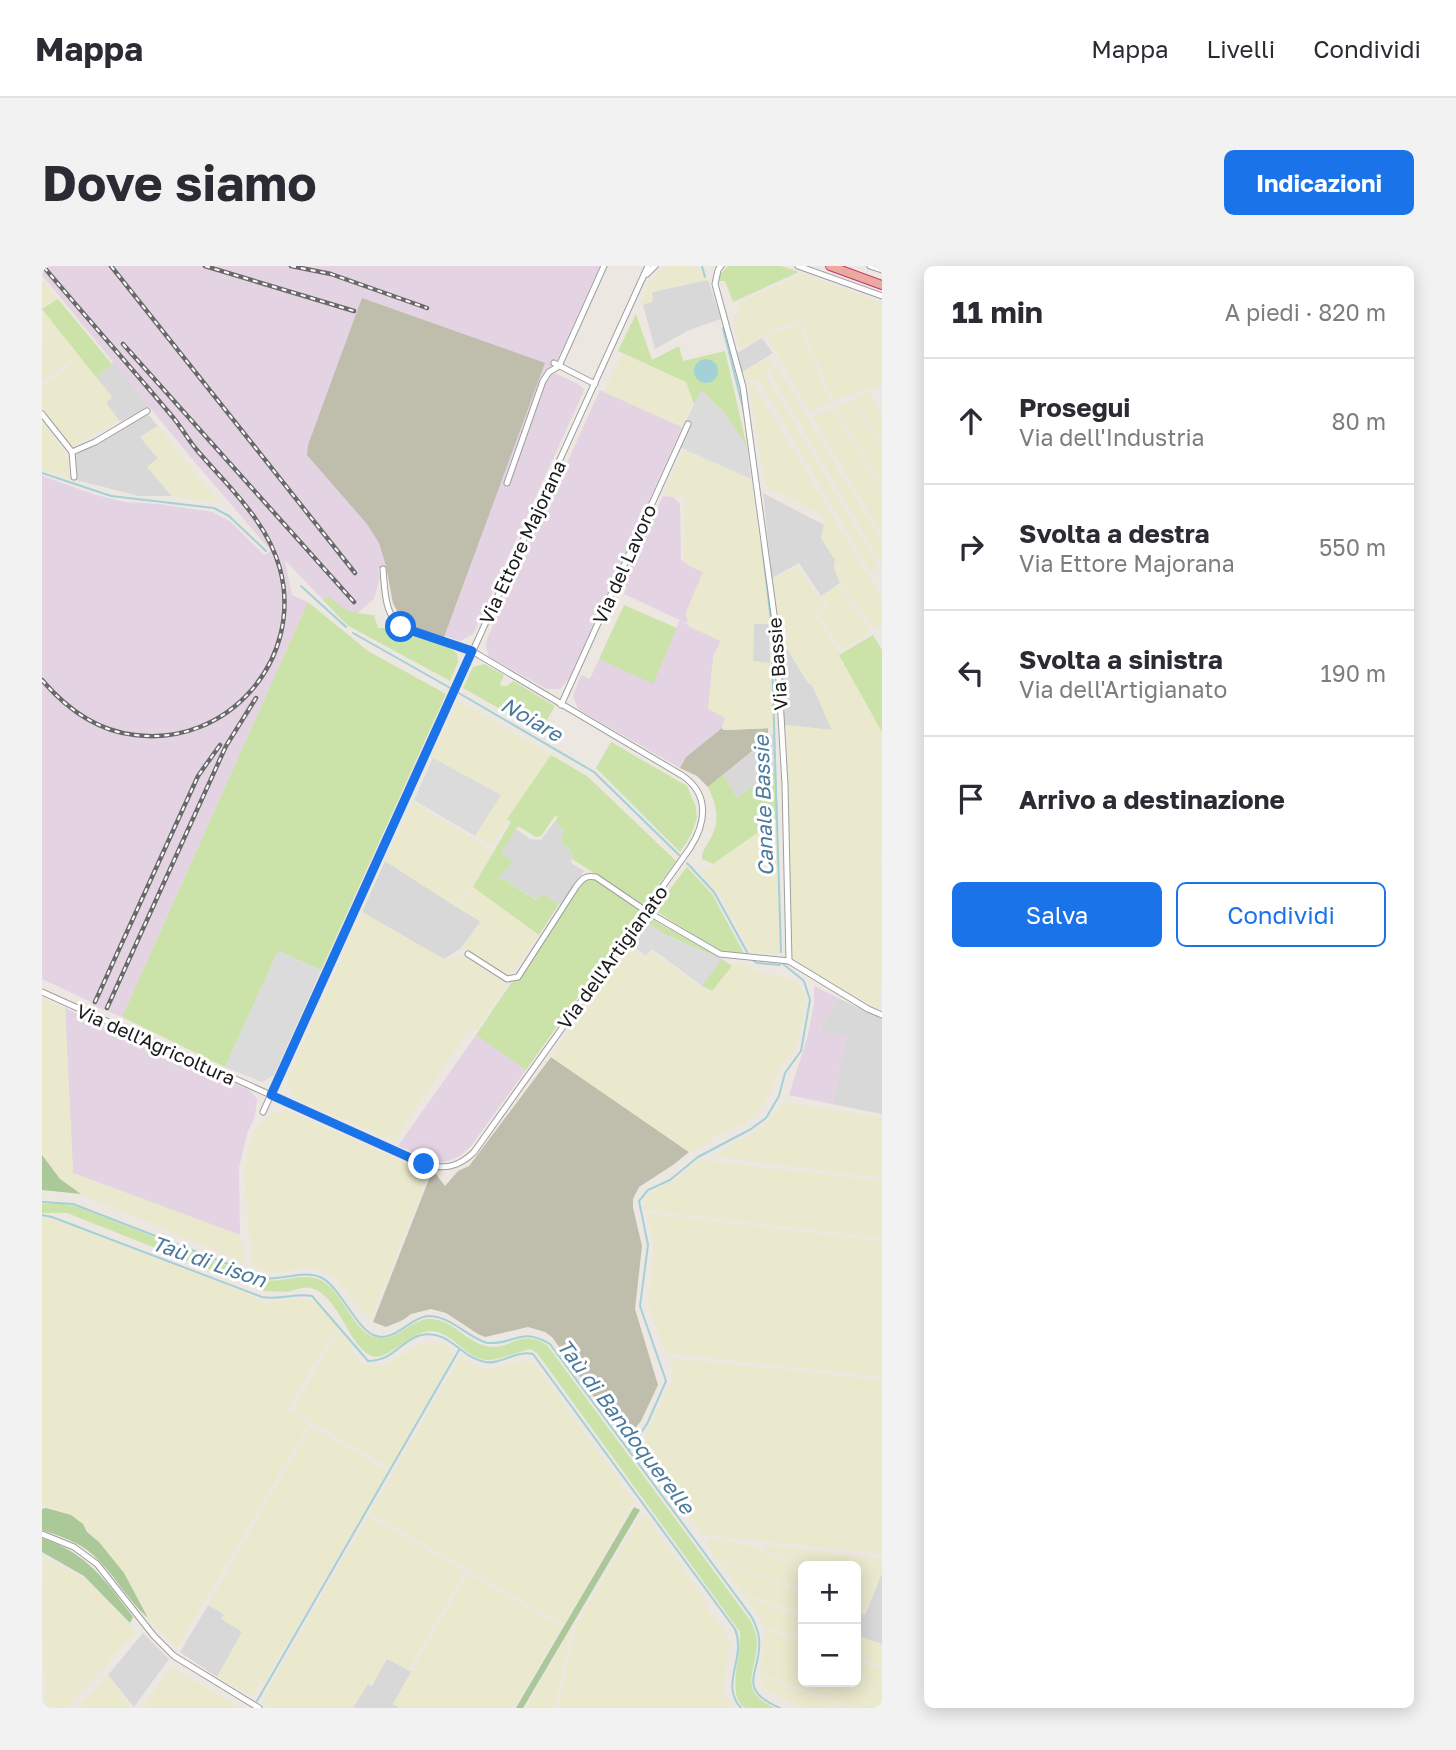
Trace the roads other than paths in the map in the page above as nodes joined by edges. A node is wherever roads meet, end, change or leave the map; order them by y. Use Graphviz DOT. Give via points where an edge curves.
graph roads {
  1 [pos="604,266"];
  2 [pos="648,266"];
  3 [pos="655,266"];
  4 [pos="721,266"];
  5 [pos="798,266"];
  6 [pos="830,266"];
  7 [pos="870,266"];
  8 [pos="882,270"];
  9 [pos="643,279"];
  10 [pos="882,285"];
  11 [pos="882,296"];
  12 [pos="556,365"];
  13 [pos="595,384"];
  14 [pos="146,411"];
  15 [pos="42,414"];
  16 [pos="688,424"];
  17 [pos="72,452"];
  18 [pos="74,477"];
  19 [pos="507,484"];
  20 [pos="383,569"];
  21 [pos="472,651"];
  22 [pos="561,705"];
  23 [pos="646,911"];
  24 [pos="468,954"];
  25 [pos="789,961"];
  26 [pos="42,992"];
  27 [pos="882,1014"];
  28 [pos="271,1095"];
  29 [pos="263,1112"];
  30 [pos="42,1534"];
  31 [pos="259,1708"];
  1 -- 12 [label="street"];
  2 -- 9 [label="street, Via Ettore Majorana"];
  3 -- 9 [label="street, Via Ettore Majorana"];
  4 -- 25 [label="street, Via Bassie" via="715,284 743,387 776,629"];
  5 -- 11 [label="street"];
  6 -- 10 [label="highway"];
  7 -- 8 [label="street"];
  9 -- 13 [label="street, Via Ettore Majorana"];
  12 -- 13 [label="street"];
  12 -- 19 [label="street" via="543,381"];
  13 -- 21 [label="street, Via Ettore Majorana"];
  14 -- 17 [label="street"];
  15 -- 17 [label="street"];
  16 -- 22 [label="street, Via del Lavoro"];
  17 -- 18 [label="street"];
  20 -- 21 [label="street, Via dell'Artigianato" via="385,594 397,624"];
  21 -- 22 [label="street, Via dell'Artigianato"];
  21 -- 28 [label="street, Via Ettore Majorana"];
  22 -- 23 [label="street, Via dell'Artigianato" via="683,776 697,791 704,812 701,828"];
  23 -- 24 [label="street" via="589,876 582,878 518,977 506,979"];
  23 -- 25 [label="street" via="720,954"];
  23 -- 28 [label="street, Via dell'Artigianato" via="474,1152 457,1165 424,1164"];
  25 -- 27 [label="street"];
  26 -- 28 [label="street, Via dell'Agricoltura"];
  28 -- 29 [label="street, Via Ettore Majorana"];
  30 -- 31 [label="street" via="74,1547 97,1564 174,1656"];
}
